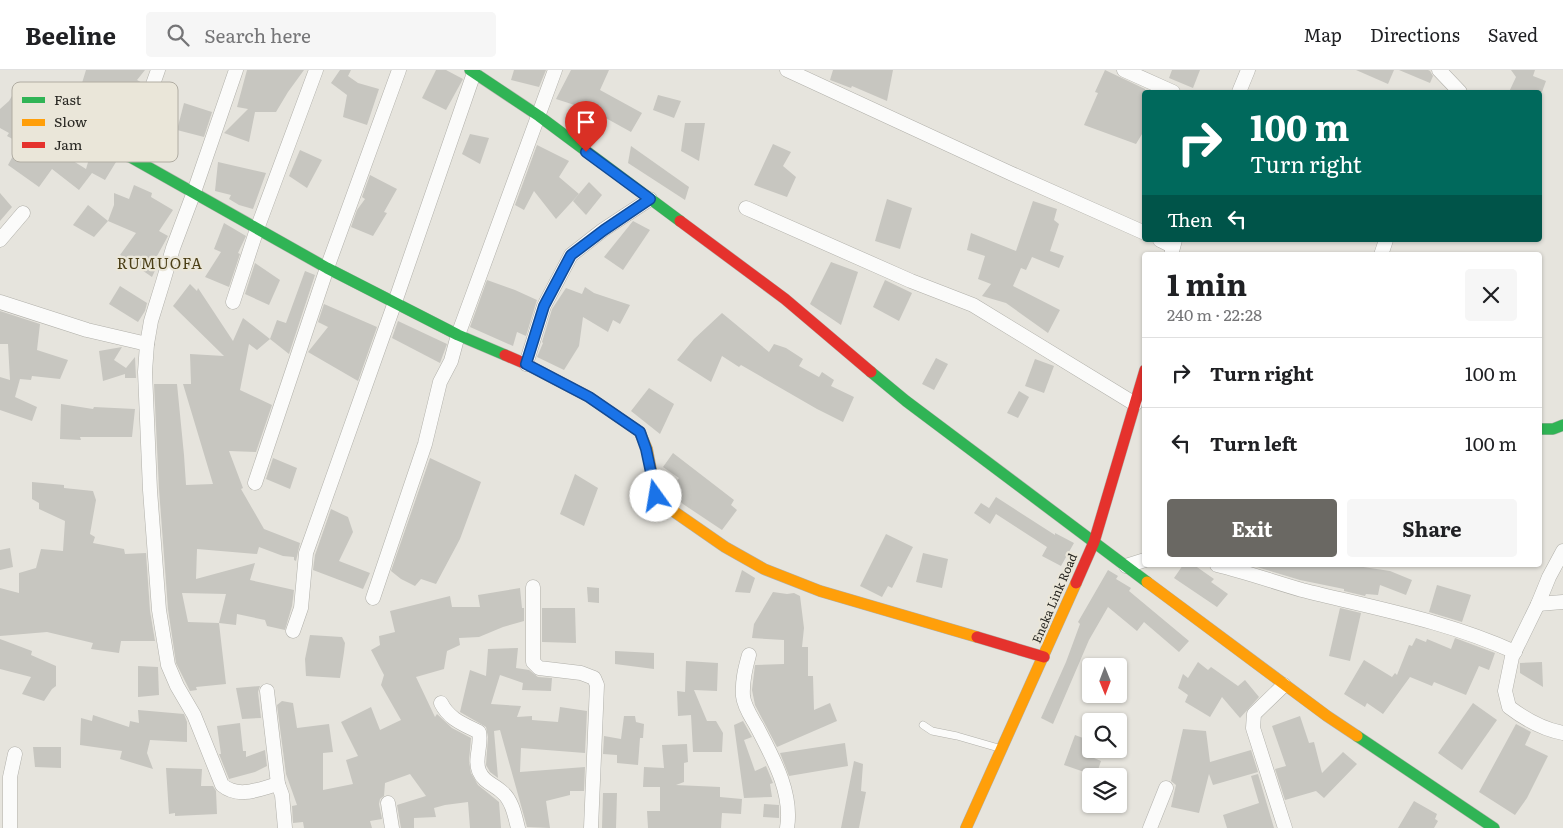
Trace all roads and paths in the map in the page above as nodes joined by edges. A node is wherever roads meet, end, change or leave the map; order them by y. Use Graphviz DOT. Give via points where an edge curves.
graph roads {
  1 [pos="158,70"];
  2 [pos="236,70"];
  3 [pos="316,70"];
  4 [pos="399,70"];
  5 [pos="555,70"];
  6 [pos="787,70"];
  7 [pos="1124,70"];
  8 [pos="1248,70"];
  9 [pos="1439,70"];
  10 [pos="473,71"];
  11 [pos="154,82"];
  12 [pos="1169,90"];
  13 [pos="1240,90"];
  14 [pos="1457,90"];
  15 [pos="539,116"];
  16 [pos="139,162"];
  17 [pos="194,192"];
  18 [pos="650,199"];
  19 [pos="746,208"];
  20 [pos="23,213"];
  21 [pos="257,229"];
  22 [pos="1142,232"];
  23 [pos="0,240"];
  24 [pos="327,268"];
  25 [pos="0,302"];
  26 [pos="233,302"];
  27 [pos="395,302"];
  28 [pos="458,335"];
  29 [pos="147,344"];
  30 [pos="526,364"];
  31 [pos="1142,380"];
  32 [pos="1135,404"];
  33 [pos="1563,425"];
  34 [pos="1542,429"];
  35 [pos="255,483"];
  36 [pos="1094,542"];
  37 [pos="1563,551"];
  38 [pos="1142,561"];
  39 [pos="1126,566"];
  40 [pos="1225,567"];
  41 [pos="533,587"];
  42 [pos="373,598"];
  43 [pos="1563,602"];
  44 [pos="1538,604"];
  45 [pos="293,631"];
  46 [pos="1515,652"];
  47 [pos="749,655"];
  48 [pos="1044,657"];
  49 [pos="1284,684"];
  50 [pos="268,691"];
  51 [pos="441,703"];
  52 [pos="923,725"];
  53 [pos="1563,733"];
  54 [pos="1002,749"];
  55 [pos="15,754"];
  56 [pos="278,784"];
  57 [pos="1166,788"];
  58 [pos="388,803"];
  59 [pos="10,828"];
  60 [pos="285,828"];
  61 [pos="392,828"];
  62 [pos="518,828"];
  63 [pos="591,828"];
  64 [pos="787,828"];
  65 [pos="966,828"];
  66 [pos="1150,828"];
  67 [pos="1285,828"];
  68 [pos="1494,828"];
  1 -- 11 [label="street"];
  2 -- 17 [label="street"];
  3 -- 21 [label="street"];
  4 -- 24 [label="street"];
  5 -- 15 [label="street"];
  6 -- 22 [label="street"];
  7 -- 12 [label="street"];
  8 -- 13 [label="street"];
  9 -- 14 [label="street"];
  10 -- 15 [label="street"];
  10 -- 27 [label="street"];
  15 -- 18 [label="street"];
  15 -- 28 [label="street"];
  16 -- 17 [label="street"];
  17 -- 21 [label="street"];
  17 -- 29 [label="street" via="173,248"];
  18 -- 30 [label="street" via="571,255 544,306"];
  18 -- 36 [label="street" via="785,299 906,401"];
  19 -- 32 [label="street" via="973,305"];
  20 -- 23 [label="street"];
  21 -- 24 [label="street"];
  21 -- 26 [label="street"];
  24 -- 27 [label="street"];
  24 -- 35 [label="street"];
  25 -- 29 [label="street" via="87,330"];
  27 -- 28 [label="street"];
  27 -- 45 [label="street" via="306,553 301,608"];
  28 -- 30 [label="street"];
  28 -- 42 [label="street" via="451,361 440,382 425,444"];
  29 -- 56 [label="street" via="145,372 150,490 159,610 168,665 194,715 222,785 230,792 241,792"];
  30 -- 48 [label="street" via="589,397 640,432 656,496 725,547 764,569 820,591"];
  31 -- 32 [label="street, Eneka Link Road"];
  32 -- 36 [label="street, Eneka Link Road"];
  33 -- 34 [label="street"];
  36 -- 39 [label="street"];
  36 -- 48 [label="street, Eneka Link Road"];
  37 -- 44 [label="street"];
  38 -- 39 [label="street"];
  39 -- 49 [label="street"];
  40 -- 46 [label="street" via="1390,610 1482,637"];
  41 -- 63 [label="street" via="533,662 539,668 581,673 594,678 597,685"];
  43 -- 44 [label="street"];
  44 -- 46 [label="street"];
  46 -- 53 [label="street" via="1505,690 1508,707 1526,720"];
  47 -- 64 [label="street" via="743,677 743,698 776,766 788,800"];
  48 -- 54 [label="street, Eneka Link Road"];
  49 -- 67 [label="street" via="1254,714 1253,728"];
  49 -- 68 [label="street"];
  50 -- 56 [label="street"];
  51 -- 62 [label="street" via="454,719 479,732 477,766 485,781 503,792 510,802"];
  52 -- 54 [label="lane" via="932,731"];
  54 -- 65 [label="street, Eneka Link Road"];
  55 -- 59 [label="street" via="10,776"];
  56 -- 60 [label="street"];
  57 -- 66 [label="street"];
  58 -- 61 [label="street"];
}
